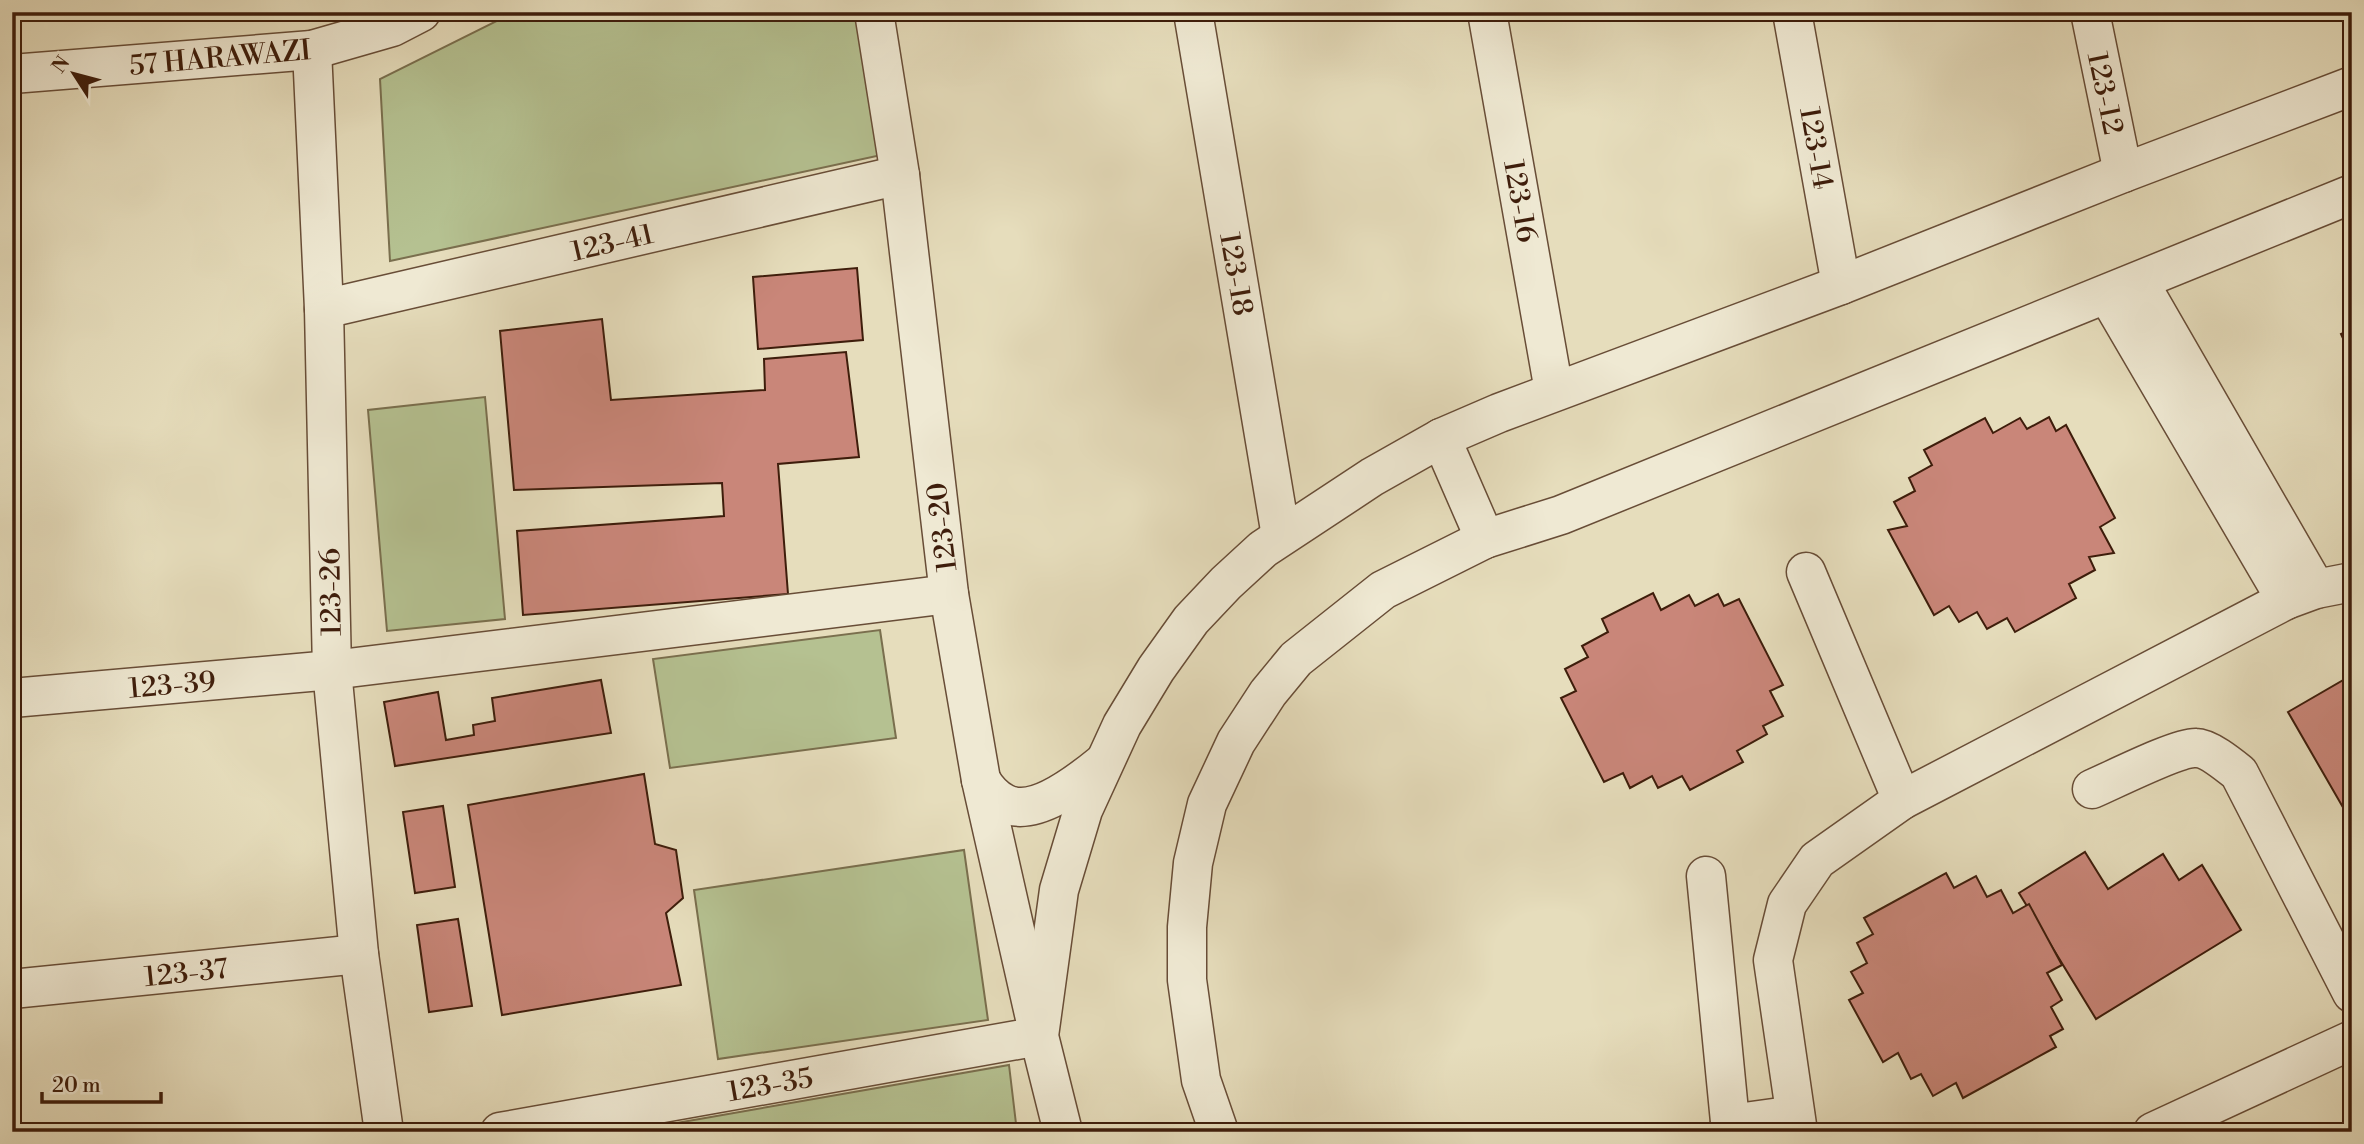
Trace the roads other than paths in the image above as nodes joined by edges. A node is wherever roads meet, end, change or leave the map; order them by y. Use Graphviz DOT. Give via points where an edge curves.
graph roads {
  1 [pos="874,12"];
  2 [pos="1193,12"];
  3 [pos="1487,12"];
  4 [pos="1792,12"];
  5 [pos="2090,12"];
  6 [pos="401,17"];
  7 [pos="312,51"];
  8 [pos="13,82"];
  9 [pos="2352,86"];
  10 [pos="2123,173"];
  11 [pos="900,174"];
  12 [pos="2352,194"];
  13 [pos="1841,285"];
  14 [pos="2123,288"];
  15 [pos="324,309"];
  16 [pos="1554,391"];
  17 [pos="1441,438"];
  18 [pos="1281,536"];
  19 [pos="1485,540"];
  20 [pos="1806,572"];
  21 [pos="2318,591"];
  22 [pos="949,594"];
  23 [pos="332,670"];
  24 [pos="12,698"];
  25 [pos="1104,762"];
  26 [pos="981,780"];
  27 [pos="2092,789"];
  28 [pos="1902,800"];
  29 [pos="1706,876"];
  30 [pos="359,954"];
  31 [pos="12,989"];
  32 [pos="2352,993"];
  33 [pos="1039,1036"];
  34 [pos="2352,1040"];
  35 [pos="1796,1123"];
  36 [pos="2194,1123"];
  37 [pos="1730,1128"];
  38 [pos="384,1132"];
  39 [pos="500,1132"];
  40 [pos="1063,1132"];
  41 [pos="1219,1132"];
  42 [pos="2153,1132"];
  1 -- 11 [label="street, 123-20"];
  2 -- 18 [label="street, 123-18"];
  3 -- 16 [label="street, 123-16"];
  4 -- 13 [label="street, 123-14"];
  5 -- 10 [label="street, 123-12"];
  6 -- 7 [label="street, 57 HARAWAZI"];
  7 -- 8 [label="street, 57 HARAWAZI"];
  7 -- 15 [label="street, 123-26"];
  9 -- 10 [label="street"];
  10 -- 13 [label="street"];
  11 -- 15 [label="street, 123-41"];
  11 -- 22 [label="street, 123-20"];
  12 -- 14 [label="street"];
  13 -- 16 [label="street"];
  14 -- 19 [label="street" via="1561,515"];
  14 -- 21 [label="street"];
  15 -- 23 [label="street, 123-26"];
  16 -- 17 [label="street"];
  17 -- 18 [label="street"];
  17 -- 19 [label="street"];
  18 -- 25 [label="street" via="1191,620 1156,669"];
  19 -- 41 [label="street" via="1383,590 1296,659 1236,742 1207,804 1192,863 1187,980 1201,1080"];
  20 -- 28 [label="street"];
  21 -- 28 [label="street"];
  22 -- 23 [label="street, 123-39"];
  22 -- 26 [label="street, 123-20"];
  23 -- 24 [label="street, 123-39"];
  23 -- 30 [label="street, 123-26"];
  25 -- 26 [label="street" via="1069,790 1026,806 1007,805"];
  25 -- 33 [label="street" via="1083,810 1059,890"];
  26 -- 33 [label="street, 123-20"];
  27 -- 32 [label="street" via="2197,747 2239,773"];
  28 -- 35 [label="street" via="1817,860 1787,904 1773,960"];
  29 -- 37 [label="street"];
  30 -- 31 [label="street, 123-37"];
  30 -- 38 [label="street, 123-26"];
  33 -- 39 [label="street, 123-35"];
  33 -- 40 [label="street, 123-20"];
  34 -- 36 [label="street"];
  35 -- 37 [label="street"];
  36 -- 42 [label="street"];
}
